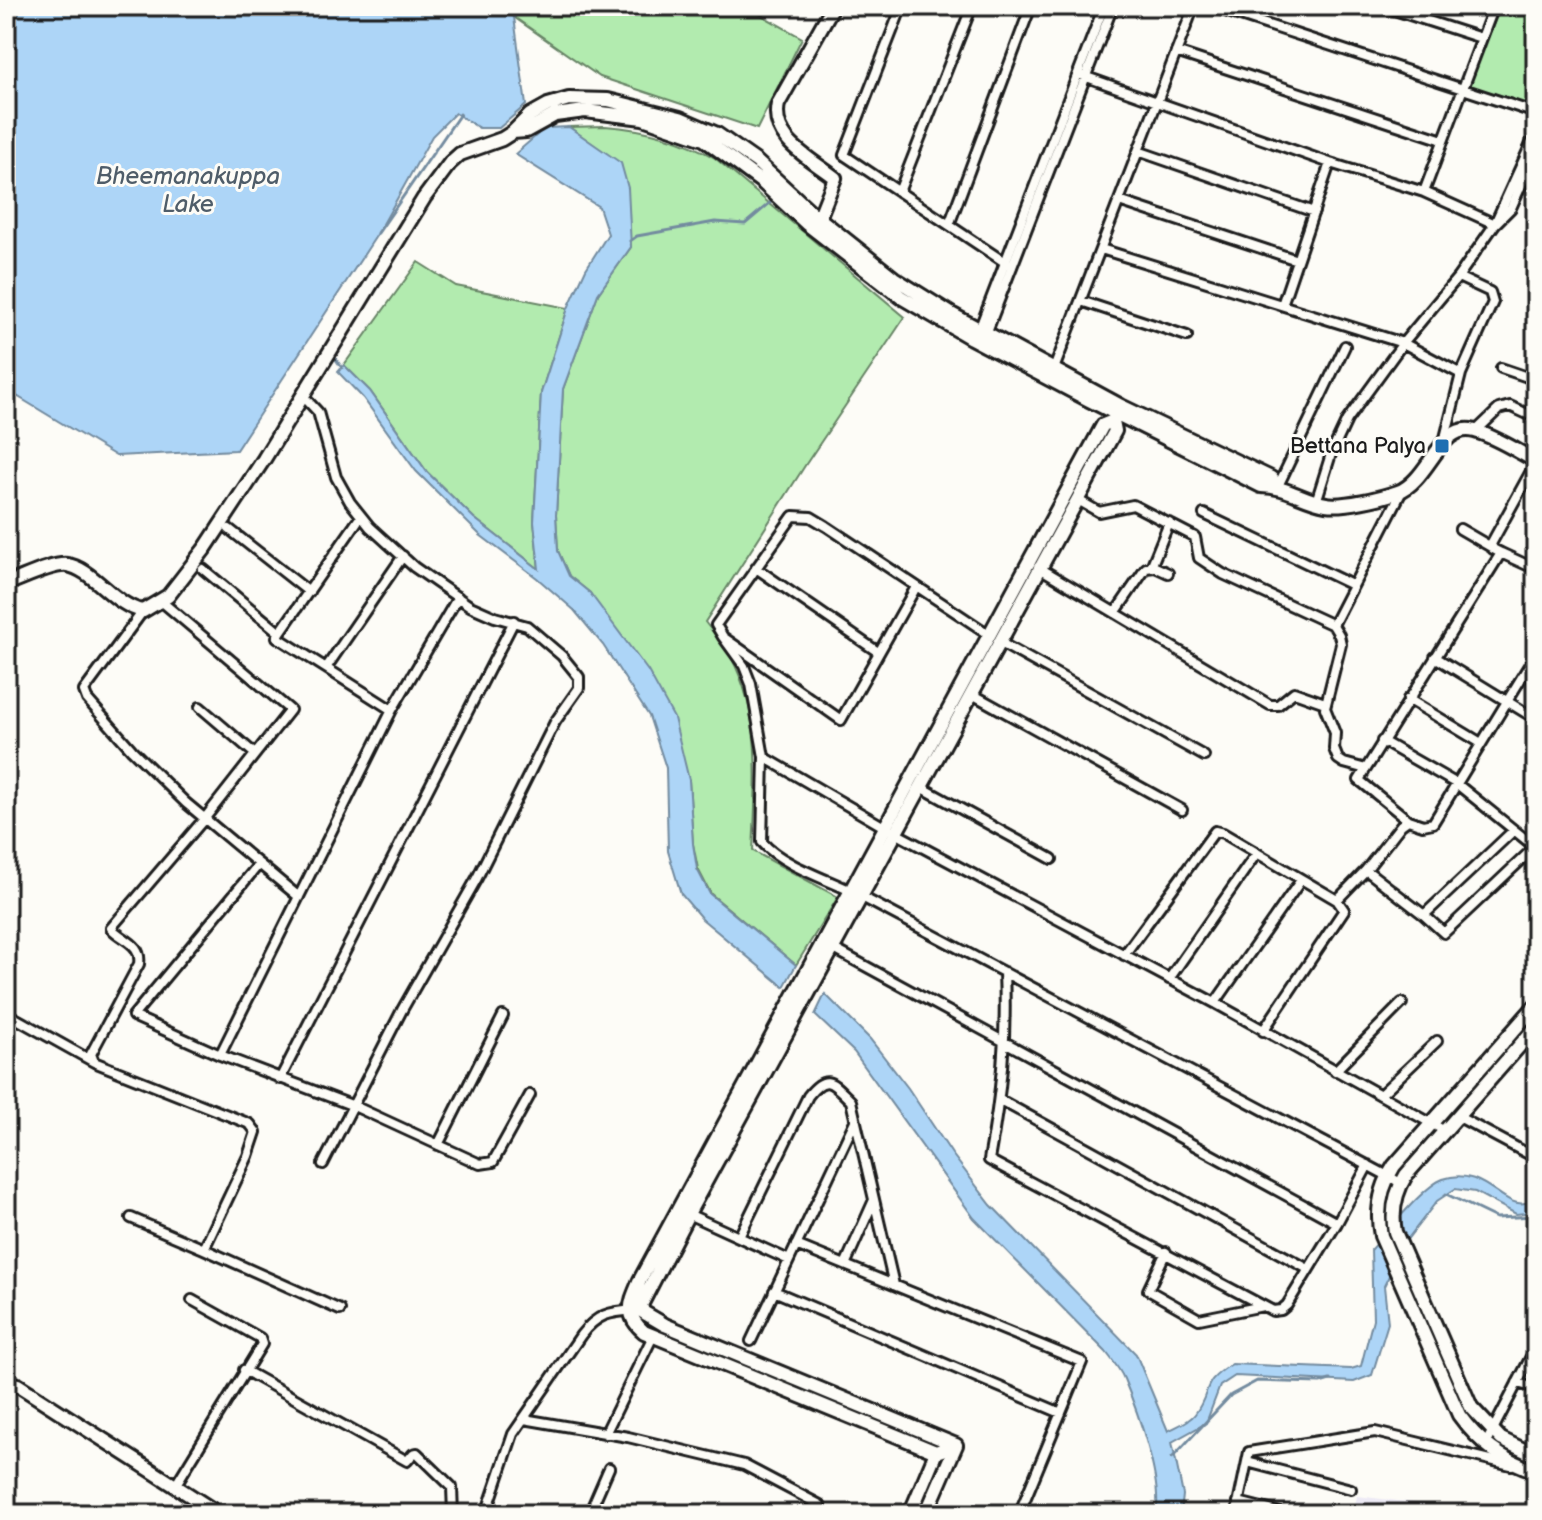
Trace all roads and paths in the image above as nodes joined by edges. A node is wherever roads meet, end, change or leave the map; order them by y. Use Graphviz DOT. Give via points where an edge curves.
graph roads {
  1 [pos="833,6"];
  2 [pos="902,6"];
  3 [pos="972,6"];
  4 [pos="1031,6"];
  5 [pos="1104,6"];
  6 [pos="1113,6"];
  7 [pos="1194,6"];
  8 [pos="1210,6"];
  9 [pos="1382,6"];
  10 [pos="1494,6"];
  11 [pos="1481,38"];
  12 [pos="1176,52"];
  13 [pos="1082,76"];
  14 [pos="1463,88"];
  15 [pos="1157,103"];
  16 [pos="1536,113"];
  17 [pos="513,132"];
  18 [pos="1536,133"];
  19 [pos="1443,140"];
  20 [pos="1138,151"];
  21 [pos="1536,152"];
  22 [pos="1330,163"];
  23 [pos="899,192"];
  24 [pos="1424,192"];
  25 [pos="1119,201"];
  26 [pos="1314,212"];
  27 [pos="819,218"];
  28 [pos="1495,224"];
  29 [pos="949,225"];
  30 [pos="1101,249"];
  31 [pos="1297,260"];
  32 [pos="1009,265"];
  33 [pos="1458,277"];
  34 [pos="1081,301"];
  35 [pos="1282,305"];
  36 [pos="983,332"];
  37 [pos="1187,336"];
  38 [pos="1403,343"];
  39 [pos="1345,346"];
  40 [pos="1501,368"];
  41 [pos="1054,369"];
  42 [pos="1461,374"];
  43 [pos="1536,380"];
  44 [pos="303,396"];
  45 [pos="1117,414"];
  46 [pos="1536,418"];
  47 [pos="1476,431"];
  48 [pos="1445,438"];
  49 [pos="1536,462"];
  50 [pos="1278,486"];
  51 [pos="1402,491"];
  52 [pos="1078,500"];
  53 [pos="1316,502"];
  54 [pos="1204,514"];
  55 [pos="361,516"];
  56 [pos="1169,523"];
  57 [pos="229,529"];
  58 [pos="1460,529"];
  59 [pos="1491,547"];
  60 [pos="1501,553"];
  61 [pos="403,556"];
  62 [pos="1536,559"];
  63 [pos="1035,565"];
  64 [pos="1151,567"];
  65 [pos="756,568"];
  66 [pos="203,569"];
  67 [pos="1168,573"];
  68 [pos="6,584"];
  69 [pos="1352,585"];
  70 [pos="916,587"];
  71 [pos="309,592"];
  72 [pos="458,597"];
  73 [pos="161,601"];
  74 [pos="143,611"];
  75 [pos="1115,613"];
  76 [pos="514,621"];
  77 [pos="1333,625"];
  78 [pos="280,633"];
  79 [pos="723,637"];
  80 [pos="995,638"];
  81 [pos="878,652"];
  82 [pos="1536,654"];
  83 [pos="1435,657"];
  84 [pos="326,668"];
  85 [pos="972,694"];
  86 [pos="1408,699"];
  87 [pos="1507,702"];
  88 [pos="1325,703"];
  89 [pos="200,707"];
  90 [pos="392,710"];
  91 [pos="1536,719"];
  92 [pos="1382,741"];
  93 [pos="1481,743"];
  94 [pos="255,754"];
  95 [pos="1204,756"];
  96 [pos="764,757"];
  97 [pos="1366,769"];
  98 [pos="1457,784"];
  99 [pos="921,787"];
  100 [pos="1182,810"];
  101 [pos="205,818"];
  102 [pos="1408,820"];
  103 [pos="1514,830"];
  104 [pos="891,831"];
  105 [pos="1256,854"];
  106 [pos="1052,859"];
  107 [pos="259,864"];
  108 [pos="1366,870"];
  109 [pos="1301,880"];
  110 [pos="856,894"];
  111 [pos="299,897"];
  112 [pos="1337,900"];
  113 [pos="1424,915"];
  114 [pos="834,949"];
  115 [pos="1124,955"];
  116 [pos="1004,972"];
  117 [pos="1169,979"];
  118 [pos="1215,1003"];
  119 [pos="1402,1003"];
  120 [pos="1536,1005"];
  121 [pos="6,1013"];
  122 [pos="503,1016"];
  123 [pos="1536,1027"];
  124 [pos="1263,1031"];
  125 [pos="1437,1041"];
  126 [pos="1005,1042"];
  127 [pos="220,1055"];
  128 [pos="94,1062"];
  129 [pos="1335,1071"];
  130 [pos="280,1079"];
  131 [pos="530,1095"];
  132 [pos="1380,1095"];
  133 [pos="1000,1100"];
  134 [pos="354,1106"];
  135 [pos="1457,1116"];
  136 [pos="855,1119"];
  137 [pos="1432,1124"];
  138 [pos="1445,1131"];
  139 [pos="438,1145"];
  140 [pos="1536,1158"];
  141 [pos="323,1164"];
  142 [pos="1368,1165"];
  143 [pos="1388,1177"];
  144 [pos="1401,1183"];
  145 [pos="875,1199"];
  146 [pos="688,1214"];
  147 [pos="131,1218"];
  148 [pos="1337,1223"];
  149 [pos="739,1237"];
  150 [pos="796,1245"];
  151 [pos="204,1249"];
  152 [pos="1166,1252"];
  153 [pos="789,1260"];
  154 [pos="845,1265"];
  155 [pos="1308,1269"];
  156 [pos="894,1285"];
  157 [pos="774,1291"];
  158 [pos="192,1300"];
  159 [pos="1264,1306"];
  160 [pos="340,1310"];
  161 [pos="636,1310"];
  162 [pos="653,1336"];
  163 [pos="751,1341"];
  164 [pos="1536,1347"];
  165 [pos="244,1370"];
  166 [pos="6,1382"];
  167 [pos="1517,1383"];
  168 [pos="1536,1388"];
  169 [pos="1061,1413"];
  170 [pos="524,1419"];
  171 [pos="1492,1432"];
  172 [pos="605,1434"];
  173 [pos="956,1445"];
  174 [pos="1485,1445"];
  175 [pos="936,1452"];
  176 [pos="1536,1456"];
  177 [pos="1247,1462"];
  178 [pos="609,1468"];
  179 [pos="1536,1471"];
  180 [pos="175,1486"];
  181 [pos="1351,1489"];
  182 [pos="1238,1502"];
  183 [pos="820,1505"];
  184 [pos="219,1514"];
  185 [pos="453,1514"];
  186 [pos="486,1514"];
  187 [pos="589,1514"];
  188 [pos="910,1514"];
  189 [pos="926,1514"];
  190 [pos="1019,1514"];
  191 [pos="1236,1514"];
  192 [pos="1285,1514"];
  1 -- 27 [label="street" via="776,116 785,139 835,178"];
  2 -- 23 [label="street" via="844,155"];
  3 -- 23 [label="street"];
  4 -- 29 [label="street"];
  5 -- 13 [label="street"];
  6 -- 13 [label="street"];
  7 -- 12 [label="street"];
  8 -- 14 [label="street"];
  9 -- 11 [label="street"];
  10 -- 11 [label="street"];
  11 -- 14 [label="street"];
  12 -- 15 [label="street"];
  12 -- 19 [label="street"];
  13 -- 15 [label="street"];
  13 -- 32 [label="street"];
  14 -- 16 [label="street"];
  14 -- 19 [label="street"];
  15 -- 20 [label="street"];
  15 -- 22 [label="street"];
  17 -- 27 [label="street" via="530,115 569,99 608,100 680,118 717,134 757,162"];
  17 -- 44 [label="street" via="450,163"];
  17 -- 45 [label="street" via="555,115 585,111 643,118 704,139 901,297"];
  18 -- 28 [label="street"];
  19 -- 24 [label="street"];
  20 -- 25 [label="street"];
  20 -- 26 [label="street"];
  21 -- 28 [label="street" via="1511,208"];
  22 -- 24 [label="street"];
  22 -- 26 [label="street"];
  23 -- 29 [label="street"];
  24 -- 28 [label="street"];
  25 -- 30 [label="street"];
  25 -- 31 [label="street"];
  26 -- 31 [label="street"];
  27 -- 36 [label="street" via="894,278"];
  28 -- 33 [label="street"];
  29 -- 32 [label="street"];
  30 -- 34 [label="street"];
  30 -- 35 [label="street"];
  31 -- 35 [label="street"];
  32 -- 36 [label="street"];
  33 -- 38 [label="street"];
  33 -- 42 [label="street" via="1493,298"];
  34 -- 37 [label="street"];
  34 -- 41 [label="street"];
  35 -- 38 [label="street"];
  36 -- 41 [label="street"];
  38 -- 42 [label="street"];
  38 -- 53 [label="street" via="1347,420"];
  39 -- 50 [label="street"];
  40 -- 43 [label="street"];
  41 -- 45 [label="street"];
  42 -- 48 [label="street"];
  44 -- 55 [label="street" via="318,412 336,477"];
  44 -- 73 [label="street" via="206,547"];
  45 -- 50 [label="street" via="1261,486"];
  45 -- 52 [label="street" via="1115,431"];
  45 -- 63 [label="street" via="1103,425"];
  46 -- 47 [label="street" via="1510,406 1499,409"];
  47 -- 48 [label="street" via="1463,429"];
  47 -- 49 [label="street"];
  48 -- 51 [label="street" via="1427,468"];
  49 -- 59 [label="street"];
  50 -- 53 [label="street"];
  51 -- 53 [label="street" via="1329,505"];
  51 -- 69 [label="street"];
  52 -- 56 [label="street" via="1099,512 1133,505"];
  52 -- 63 [label="street"];
  54 -- 69 [label="street"];
  55 -- 61 [label="street"];
  55 -- 71 [label="street"];
  56 -- 64 [label="street"];
  56 -- 77 [label="street" via="1195,537 1199,558 1223,574"];
  57 -- 71 [label="street"];
  58 -- 59 [label="street"];
  59 -- 60 [label="street"];
  60 -- 62 [label="street" via="1527,565"];
  60 -- 83 [label="street"];
  61 -- 72 [label="street"];
  61 -- 84 [label="street"];
  63 -- 75 [label="street"];
  63 -- 80 [label="street"];
  64 -- 67 [label="street"];
  64 -- 75 [label="street"];
  65 -- 70 [label="street" via="793,516 803,515"];
  65 -- 79 [label="street" via="716,625"];
  65 -- 81 [label="street"];
  66 -- 78 [label="street"];
  68 -- 74 [label="street" via="66,565 129,609"];
  69 -- 77 [label="street"];
  70 -- 80 [label="street"];
  70 -- 81 [label="street"];
  71 -- 78 [label="street"];
  72 -- 76 [label="street" via="478,610"];
  72 -- 90 [label="street"];
  73 -- 74 [label="street"];
  73 -- 94 [label="street" via="290,710"];
  74 -- 101 [label="street" via="84,691 132,750"];
  75 -- 88 [label="street" via="1270,705 1294,692"];
  76 -- 130 [label="street"];
  76 -- 134 [label="street" via="527,626 572,666 579,688 555,722"];
  77 -- 88 [label="street" via="1341,644"];
  78 -- 84 [label="street" via="277,637"];
  79 -- 81 [label="street" via="841,720"];
  79 -- 96 [label="street" via="751,684"];
  80 -- 85 [label="street"];
  80 -- 95 [label="street"];
  80 -- 104 [label="street"];
  82 -- 87 [label="street"];
  83 -- 86 [label="street"];
  83 -- 87 [label="street"];
  84 -- 90 [label="street"];
  85 -- 99 [label="street"];
  85 -- 100 [label="street"];
  86 -- 92 [label="street"];
  86 -- 93 [label="street"];
  87 -- 91 [label="street"];
  87 -- 93 [label="street"];
  88 -- 97 [label="street" via="1338,759"];
  89 -- 94 [label="street"];
  90 -- 111 [label="street"];
  92 -- 97 [label="street"];
  92 -- 98 [label="street"];
  93 -- 98 [label="street"];
  94 -- 101 [label="street"];
  96 -- 104 [label="street"];
  96 -- 110 [label="street" via="762,842 788,861"];
  97 -- 102 [label="street" via="1359,780"];
  98 -- 102 [label="street" via="1433,823"];
  98 -- 103 [label="street"];
  99 -- 104 [label="street"];
  99 -- 106 [label="street"];
  101 -- 107 [label="street"];
  101 -- 128 [label="street" via="111,928 134,944 139,964 91,1054"];
  102 -- 108 [label="street"];
  103 -- 113 [label="street"];
  103 -- 113 [label="street" via="1534,850 1444,933"];
  104 -- 110 [label="street"];
  104 -- 115 [label="street"];
  105 -- 109 [label="street"];
  105 -- 115 [label="street" via="1223,833 1212,832"];
  105 -- 117 [label="street"];
  107 -- 111 [label="street"];
  107 -- 127 [label="street" via="133,1016"];
  108 -- 112 [label="street"];
  108 -- 113 [label="street"];
  109 -- 112 [label="street"];
  109 -- 118 [label="street"];
  110 -- 114 [label="street"];
  110 -- 116 [label="street"];
  110 -- 161 [label="street" via="794,994 640,1280"];
  111 -- 127 [label="street"];
  112 -- 124 [label="street" via="1344,910"];
  114 -- 126 [label="street"];
  114 -- 146 [label="street"];
  115 -- 117 [label="street"];
  116 -- 126 [label="street"];
  116 -- 142 [label="street"];
  117 -- 118 [label="street"];
  118 -- 124 [label="street"];
  119 -- 129 [label="street"];
  120 -- 137 [label="street"];
  121 -- 128 [label="street"];
  122 -- 139 [label="street"];
  123 -- 135 [label="street"];
  124 -- 129 [label="street"];
  125 -- 132 [label="street"];
  126 -- 133 [label="street"];
  126 -- 148 [label="street"];
  127 -- 130 [label="street"];
  128 -- 151 [label="street" via="250,1124 256,1132"];
  129 -- 132 [label="street"];
  130 -- 134 [label="street"];
  131 -- 139 [label="street" via="493,1162 480,1164"];
  132 -- 137 [label="street"];
  133 -- 152 [label="street" via="989,1160"];
  133 -- 155 [label="street"];
  134 -- 139 [label="street"];
  134 -- 141 [label="street"];
  135 -- 138 [label="street"];
  135 -- 140 [label="street"];
  136 -- 145 [label="street"];
  136 -- 149 [label="street" via="851,1101 832,1083 819,1082"];
  136 -- 150 [label="street"];
  137 -- 138 [label="street"];
  137 -- 143 [label="street"];
  138 -- 144 [label="street"];
  142 -- 143 [label="street"];
  142 -- 148 [label="street"];
  143 -- 144 [label="street"];
  143 -- 174 [label="street" via="1380,1201 1380,1228 1453,1405"];
  144 -- 171 [label="street" via="1394,1204 1395,1232 1466,1398"];
  145 -- 154 [label="street"];
  145 -- 156 [label="street"];
  146 -- 149 [label="street"];
  146 -- 161 [label="street"];
  147 -- 151 [label="street"];
  148 -- 155 [label="street"];
  149 -- 153 [label="street"];
  150 -- 153 [label="street"];
  150 -- 154 [label="street"];
  151 -- 160 [label="street"];
  152 -- 159 [label="street"];
  152 -- 159 [label="street" via="1148,1290 1199,1319"];
  153 -- 157 [label="street"];
  154 -- 156 [label="street"];
  155 -- 159 [label="street" via="1287,1305 1273,1311"];
  156 -- 169 [label="street" via="1082,1362"];
  157 -- 163 [label="street"];
  157 -- 169 [label="street"];
  158 -- 165 [label="street" via="262,1340"];
  161 -- 162 [label="street" via="633,1323"];
  161 -- 170 [label="street" via="594,1319"];
  161 -- 173 [label="street"];
  162 -- 172 [label="street"];
  162 -- 175 [label="street"];
  164 -- 167 [label="street"];
  165 -- 180 [label="street"];
  165 -- 185 [label="street" via="407,1461 417,1453 452,1487"];
  166 -- 180 [label="street"];
  167 -- 168 [label="street"];
  167 -- 171 [label="street"];
  169 -- 190 [label="street"];
  170 -- 172 [label="street"];
  170 -- 186 [label="street" via="513,1434"];
  171 -- 174 [label="street"];
  171 -- 176 [label="street"];
  172 -- 183 [label="street" via="744,1465"];
  173 -- 175 [label="street"];
  173 -- 189 [label="street"];
  174 -- 179 [label="street"];
  175 -- 188 [label="street"];
  177 -- 179 [label="street" via="1249,1452 1375,1432"];
  177 -- 181 [label="street"];
  177 -- 182 [label="street"];
  178 -- 187 [label="street"];
  180 -- 184 [label="street"];
  182 -- 191 [label="street"];
  182 -- 192 [label="street"];
}
